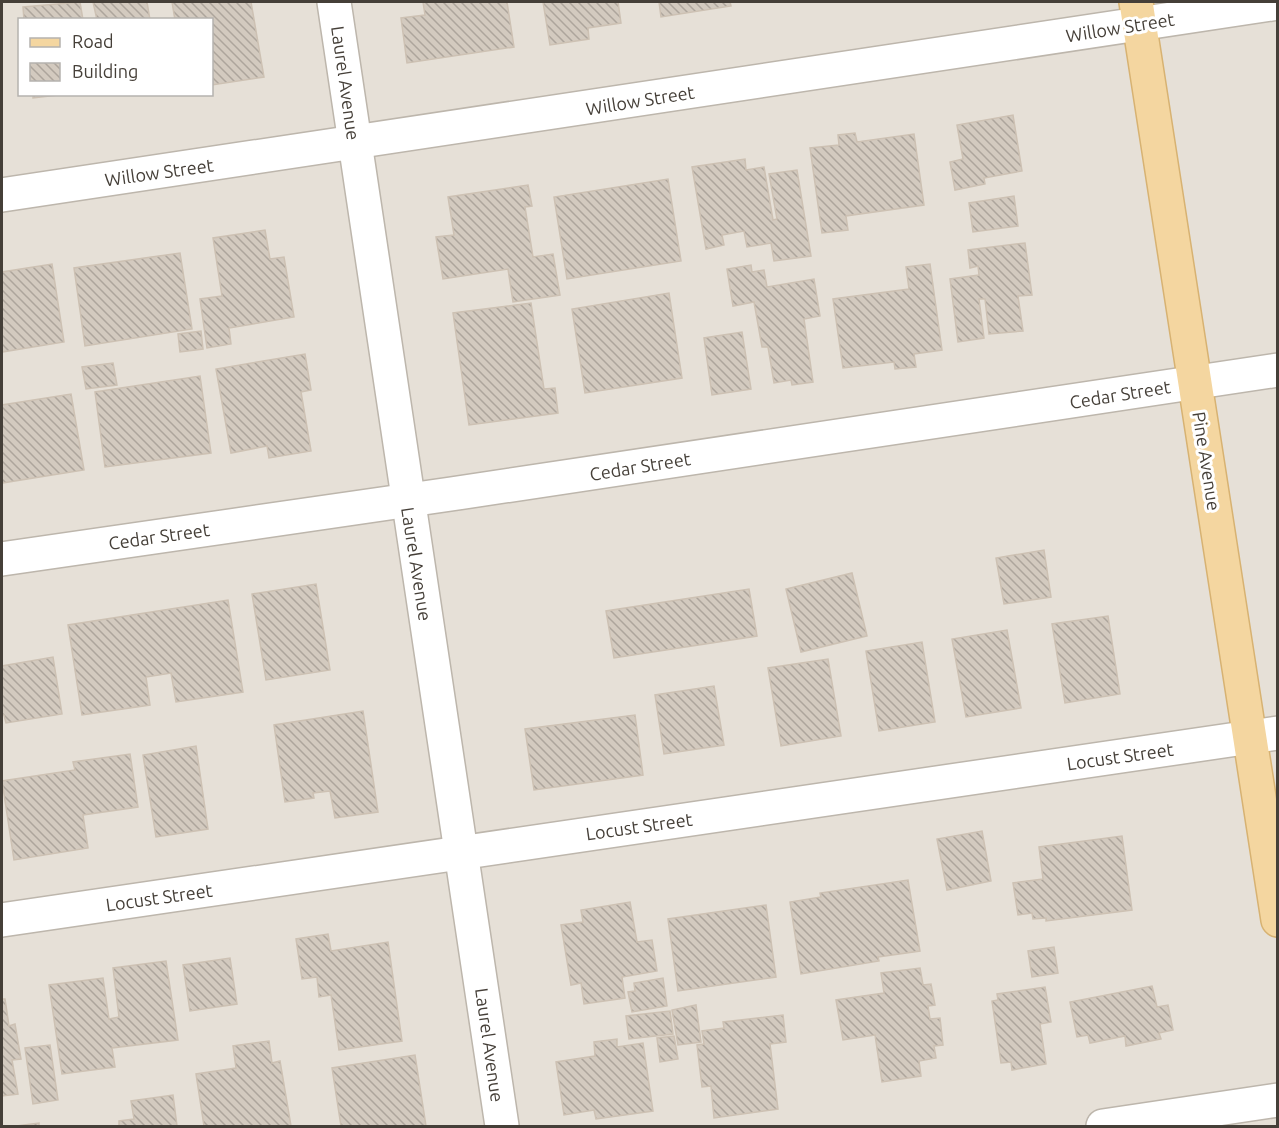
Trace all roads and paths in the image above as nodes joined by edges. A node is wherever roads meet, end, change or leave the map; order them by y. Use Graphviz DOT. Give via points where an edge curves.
graph roads {
  1 [pos="334,2"];
  2 [pos="1278,3"];
  3 [pos="1138,13"];
  4 [pos="355,143"];
  5 [pos="2,195"];
  6 [pos="1278,369"];
  7 [pos="1195,382"];
  8 [pos="407,501"];
  9 [pos="2,559"];
  10 [pos="1263,735"];
  11 [pos="461,852"];
  12 [pos="2,920"];
  13 [pos="1278,920"];
  14 [pos="1278,1100"];
  15 [pos="502,1126"];
  16 [pos="1103,1126"];
  1 -- 4 [label="street, Laurel Avenue"];
  2 -- 3 [label="street, Willow Street"];
  3 -- 4 [label="street, Willow Street"];
  3 -- 7 [label="main road, Pine Avenue"];
  4 -- 5 [label="street, Willow Street"];
  4 -- 8 [label="street, Laurel Avenue"];
  6 -- 7 [label="street, Cedar Street"];
  7 -- 8 [label="street, Cedar Street"];
  7 -- 10 [label="main road, Pine Avenue"];
  8 -- 9 [label="street, Cedar Street"];
  8 -- 11 [label="street, Laurel Avenue"];
  10 -- 11 [label="street, Locust Street"];
  10 -- 13 [label="main road, Pine Avenue"];
  11 -- 12 [label="street, Locust Street"];
  11 -- 15 [label="street, Laurel Avenue"];
  14 -- 16 [label="street"];
}
